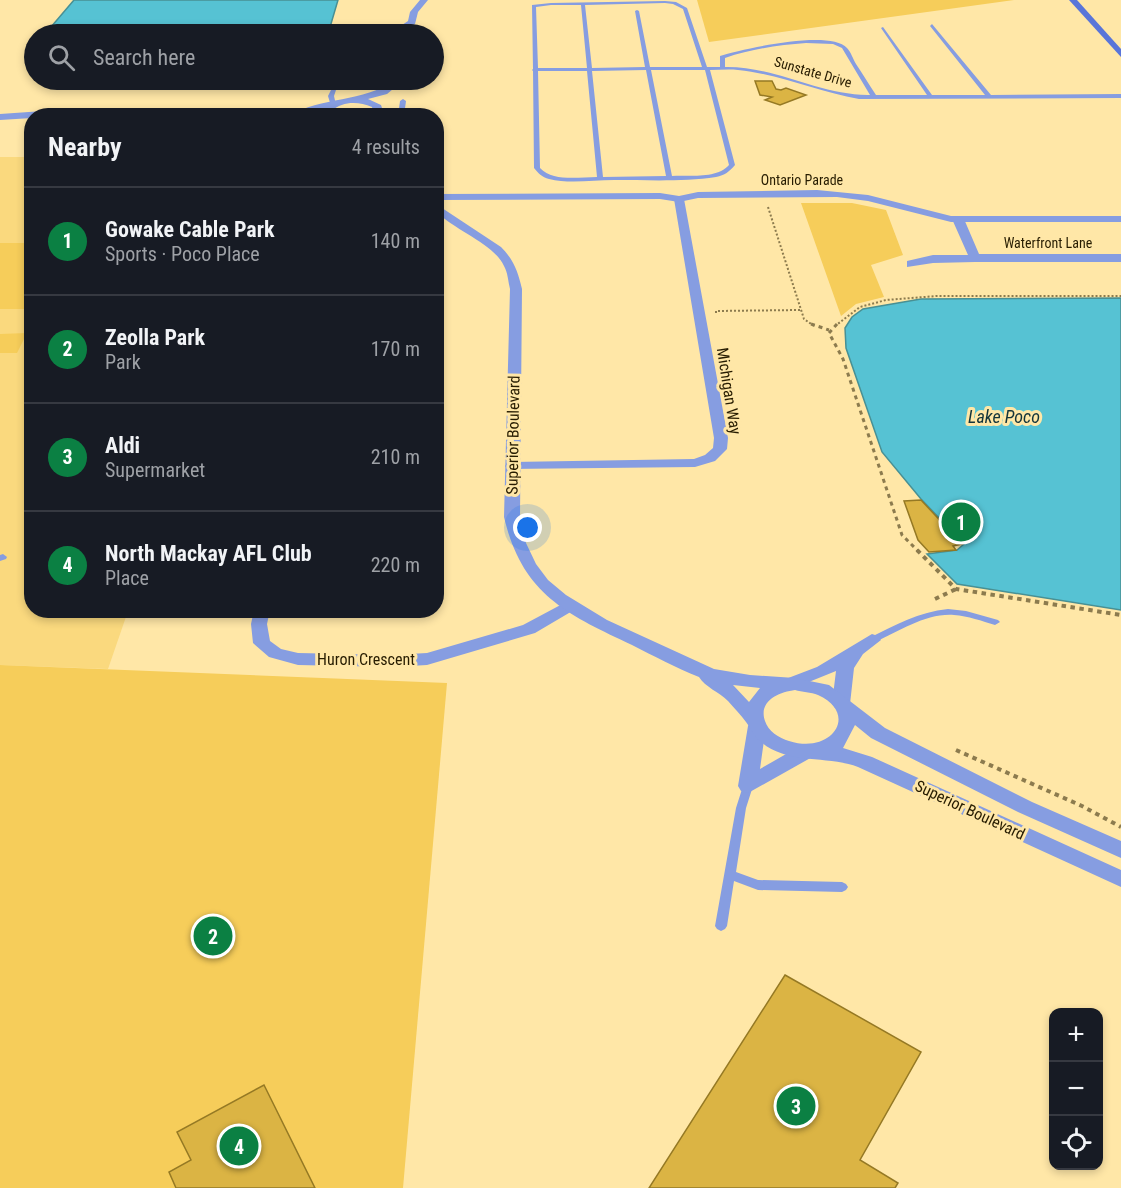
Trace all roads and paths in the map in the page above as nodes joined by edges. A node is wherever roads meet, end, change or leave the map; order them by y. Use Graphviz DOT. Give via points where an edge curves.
graph roads {
  1 [pos="424,0"];
  2 [pos="1073,0"];
  3 [pos="583,3"];
  4 [pos="638,10"];
  5 [pos="414,24"];
  6 [pos="932,25"];
  7 [pos="884,28"];
  8 [pos="1121,54"];
  9 [pos="723,68"];
  10 [pos="590,69"];
  11 [pos="647,69"];
  12 [pos="706,69"];
  13 [pos="534,70"];
  14 [pos="334,90"];
  15 [pos="386,91"];
  16 [pos="989,96"];
  17 [pos="1121,96"];
  18 [pos="874,97"];
  19 [pos="931,97"];
  20 [pos="403,100"];
  21 [pos="345,101"];
  22 [pos="332,105"];
  23 [pos="322,108"];
  24 [pos="329,108"];
  25 [pos="373,108"];
  26 [pos="377,108"];
  27 [pos="402,108"];
  28 [pos="24,116"];
  29 [pos="0,117"];
  30 [pos="669,177"];
  31 [pos="600,178"];
  32 [pos="764,195"];
  33 [pos="679,199"];
  34 [pos="444,208"];
  35 [pos="444,214"];
  36 [pos="958,219"];
  37 [pos="1121,219"];
  38 [pos="975,258"];
  39 [pos="1121,258"];
  40 [pos="911,264"];
  41 [pos="1121,296"];
  42 [pos="800,310"];
  43 [pos="713,318"];
  44 [pos="831,329"];
  45 [pos="512,466"];
  46 [pos="956,589"];
  47 [pos="924,604"];
  48 [pos="568,606"];
  49 [pos="1121,615"];
  50 [pos="260,618"];
  51 [pos="995,622"];
  52 [pos="865,644"];
  53 [pos="700,671"];
  54 [pos="788,685"];
  55 [pos="842,705"];
  56 [pos="756,722"];
  57 [pos="947,746"];
  58 [pos="812,751"];
  59 [pos="748,786"];
  60 [pos="1121,827"];
  61 [pos="1121,850"];
  62 [pos="731,875"];
  63 [pos="1121,879"];
  64 [pos="842,887"];
  65 [pos="721,926"];
  1 -- 5 [label="street" via="415,11"];
  2 -- 8 [label="main road"];
  3 -- 10 [label="lane"];
  3 -- 12 [label="lane" via="680,4 685,8"];
  3 -- 13 [label="lane" via="534,6"];
  4 -- 11 [label="lane"];
  6 -- 16 [label="lane"];
  7 -- 19 [label="lane"];
  9 -- 12 [label="lane, Sunstate Drive"];
  9 -- 18 [label="lane, Sunstate Drive" via="762,71 836,94"];
  9 -- 18 [label="lane" via="722,57 734,53 815,42 837,43 844,47"];
  10 -- 11 [label="lane, Sunstate Drive"];
  10 -- 13 [label="lane, Sunstate Drive"];
  10 -- 31 [label="lane"];
  11 -- 12 [label="lane, Sunstate Drive"];
  11 -- 30 [label="lane"];
  12 -- 30 [label="lane" via="732,165 717,175"];
  13 -- 31 [label="lane" via="537,168 549,178"];
  14 -- 22 [label="lane"];
  15 -- 21 [label="street"];
  15 -- 26 [label="street"];
  16 -- 17 [label="lane, Sunstate Drive"];
  16 -- 19 [label="lane, Sunstate Drive"];
  18 -- 19 [label="lane, Sunstate Drive"];
  20 -- 27 [label="lane"];
  21 -- 22 [label="street"];
  21 -- 25 [label="street" via="369,102"];
  22 -- 23 [label="street"];
  22 -- 24 [label="street"];
  28 -- 29 [label="street"];
  30 -- 31 [label="lane"];
  32 -- 33 [label="street, Ontario Parade" via="698,195"];
  32 -- 36 [label="street, Ontario Parade" via="855,196"];
  32 -- 42 [label="path"];
  33 -- 34 [label="street, Ontario Parade" via="482,197"];
  33 -- 45 [label="street, Michigan Way" via="720,449 695,463"];
  35 -- 45 [label="street, Superior Boulevard" via="492,245 510,265 516,289"];
  36 -- 37 [label="street, Ontario Parade"];
  36 -- 38 [label="street"];
  38 -- 39 [label="street, Waterfront Lane"];
  38 -- 40 [label="street, Waterfront Lane"];
  41 -- 44 [label="path" via="937,296 881,302 860,307"];
  42 -- 43 [label="path" via="716,311"];
  42 -- 44 [label="path" via="806,322"];
  44 -- 46 [label="path" via="830,339 843,359 902,535"];
  45 -- 48 [label="street, Superior Boulevard" via="512,517 518,548 535,575"];
  46 -- 47 [label="path"];
  46 -- 49 [label="path"];
  48 -- 50 [label="street, Huron Crescent" via="518,633 427,659 392,661 298,659 275,652 262,643"];
  48 -- 53 [label="street, Superior Boulevard"];
  51 -- 52 [label="lane" via="957,613 936,613"];
  52 -- 54 [label="street" via="823,671"];
  52 -- 55 [label="street" via="845,668"];
  53 -- 54 [label="street, Superior Boulevard"];
  53 -- 56 [label="street, Superior Boulevard" via="729,692"];
  54 -- 55 [label="street" via="821,689"];
  54 -- 56 [label="street" via="773,688 759,699 754,709"];
  55 -- 58 [label="street" via="849,723 844,736 833,746"];
  55 -- 61 [label="street, Superior Boulevard" via="878,734"];
  56 -- 58 [label="street" via="765,736 777,744"];
  56 -- 59 [label="street"];
  57 -- 60 [label="path"];
  58 -- 59 [label="street" via="774,768"];
  58 -- 63 [label="street, Superior Boulevard" via="865,762"];
  59 -- 62 [label="lane"];
  62 -- 64 [label="lane" via="758,885"];
  62 -- 65 [label="lane"];
}
